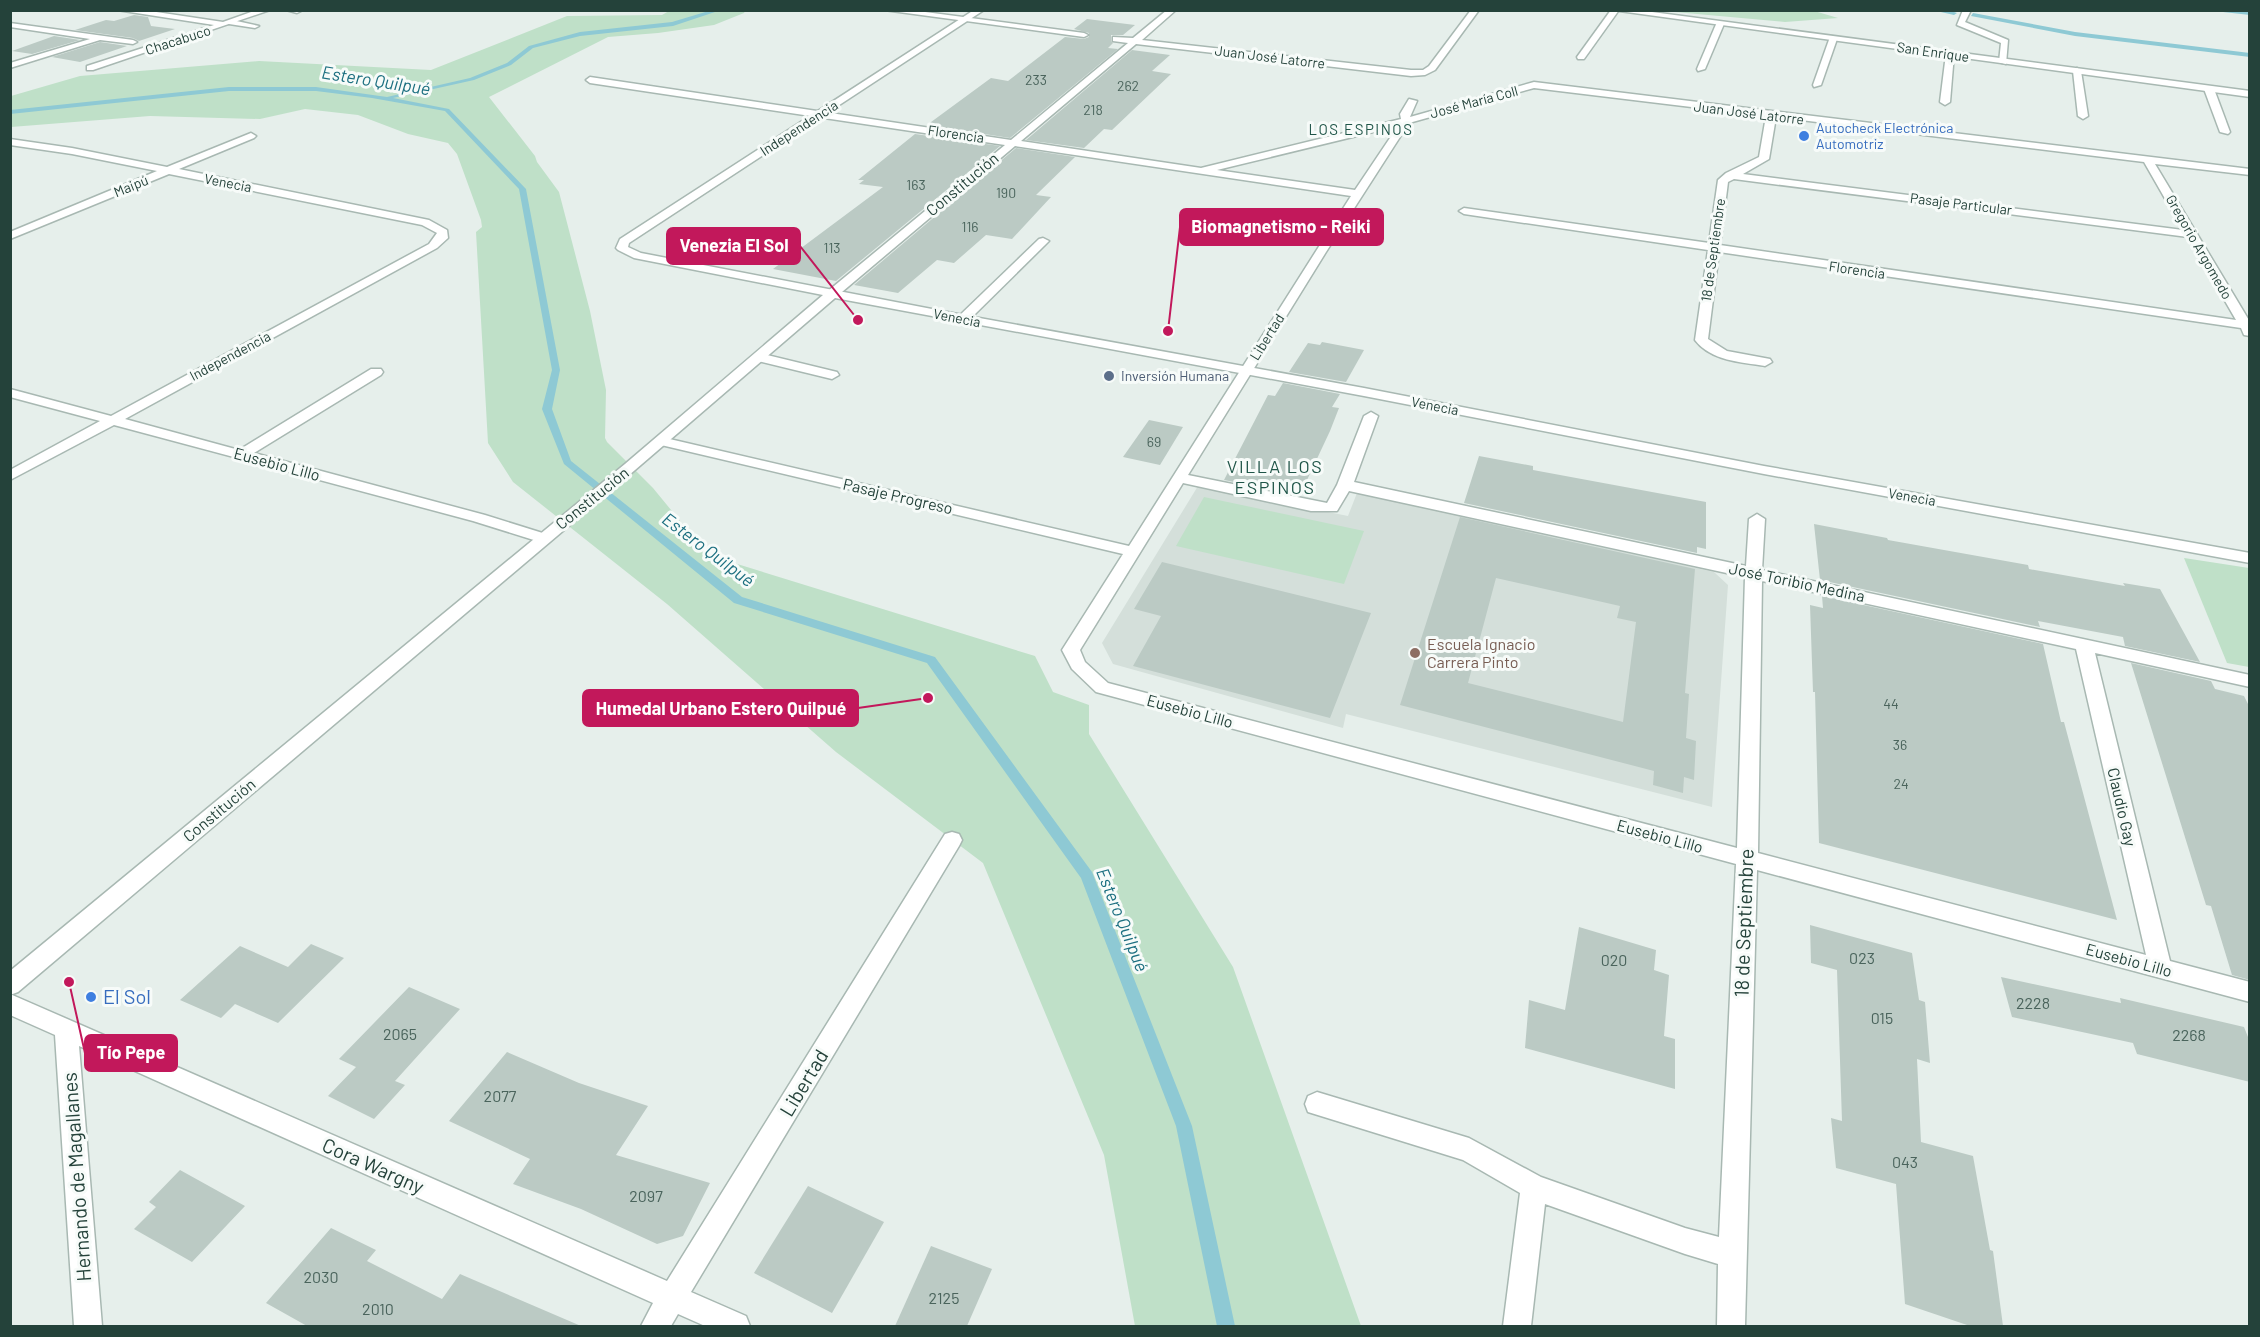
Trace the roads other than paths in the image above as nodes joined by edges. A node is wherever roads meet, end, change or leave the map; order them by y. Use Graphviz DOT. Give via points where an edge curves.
graph roads {
  1 [pos="121,10"];
  2 [pos="266,10"];
  3 [pos="888,10"];
  4 [pos="980,10"];
  5 [pos="1172,10"];
  6 [pos="1475,10"];
  7 [pos="1616,10"];
  8 [pos="1967,10"];
  9 [pos="966,20"];
  10 [pos="229,23"];
  11 [pos="1720,24"];
  12 [pos="10,25"];
  13 [pos="255,26"];
  14 [pos="1084,35"];
  15 [pos="101,38"];
  16 [pos="1116,39"];
  17 [pos="1833,39"];
  18 [pos="1136,41"];
  19 [pos="133,42"];
  20 [pos="1950,54"];
  21 [pos="1581,57"];
  22 [pos="2003,62"];
  23 [pos="10,66"];
  24 [pos="90,68"];
  25 [pos="1701,69"];
  26 [pos="2077,71"];
  27 [pos="590,80"];
  28 [pos="1534,85"];
  29 [pos="1817,85"];
  30 [pos="2210,89"];
  31 [pos="2250,94"];
  32 [pos="1412,100"];
  33 [pos="1945,102"];
  34 [pos="820,114"];
  35 [pos="1771,116"];
  36 [pos="2083,116"];
  37 [pos="1406,121"];
  38 [pos="2225,132"];
  39 [pos="251,136"];
  40 [pos="10,141"];
  41 [pos="1012,142"];
  42 [pos="2148,160"];
  43 [pos="1204,170"];
  44 [pos="169,171"];
  45 [pos="2250,172"];
  46 [pos="1730,175"];
  47 [pos="1357,194"];
  48 [pos="1464,211"];
  49 [pos="443,232"];
  50 [pos="2191,234"];
  51 [pos="10,236"];
  52 [pos="1043,241"];
  53 [pos="622,248"];
  54 [pos="1712,249"];
  55 [pos="832,294"];
  56 [pos="963,319"];
  57 [pos="2248,328"];
  58 [pos="759,357"];
  59 [pos="1765,362"];
  60 [pos="1245,371"];
  61 [pos="376,372"];
  62 [pos="832,375"];
  63 [pos="10,393"];
  64 [pos="1371,416"];
  65 [pos="111,420"];
  66 [pos="661,441"];
  67 [pos="241,455"];
  68 [pos="10,476"];
  69 [pos="1179,478"];
  70 [pos="1345,485"];
  71 [pos="1757,519"];
  72 [pos="543,538"];
  73 [pos="1134,552"];
  74 [pos="2250,558"];
  75 [pos="1753,573"];
  76 [pos="2084,644"];
  77 [pos="1078,665"];
  78 [pos="2250,681"];
  79 [pos="952,840"];
  80 [pos="1747,859"];
  81 [pos="2161,969"];
  82 [pos="10,985"];
  83 [pos="2250,992"];
  84 [pos="10,1004"];
  85 [pos="66,1028"];
  86 [pos="1317,1104"];
  87 [pos="1534,1187"];
  88 [pos="1732,1254"];
  89 [pos="672,1300"];
  90 [pos="88,1326"];
  91 [pos="655,1326"];
  92 [pos="736,1326"];
  93 [pos="1517,1326"];
  94 [pos="1731,1326"];
  1 -- 10 [label="street"];
  2 -- 10 [label="street, Chacabuco"];
  3 -- 9 [label="street"];
  4 -- 9 [label="street, Independencia"];
  5 -- 18 [label="street, Constitución"];
  6 -- 18 [label="street, Juan José Latorre" via="1425,72"];
  7 -- 11 [label="street, San Enrique"];
  7 -- 21 [label="street"];
  8 -- 22 [label="street" via="1960,23 2005,42"];
  9 -- 14 [label="street"];
  9 -- 34 [label="street, Independencia"];
  10 -- 13 [label="street"];
  10 -- 24 [label="street, Chacabuco"];
  11 -- 17 [label="street, San Enrique"];
  11 -- 25 [label="street"];
  12 -- 15 [label="street"];
  15 -- 19 [label="street"];
  15 -- 23 [label="street"];
  16 -- 18 [label="street, Juan José Latorre"];
  17 -- 20 [label="street, San Enrique"];
  17 -- 29 [label="street"];
  18 -- 41 [label="street, Constitución"];
  20 -- 22 [label="street, San Enrique"];
  20 -- 33 [label="street"];
  22 -- 26 [label="street, San Enrique"];
  26 -- 30 [label="street, San Enrique"];
  26 -- 36 [label="street"];
  27 -- 34 [label="street, Florencia"];
  28 -- 35 [label="street, Juan José Latorre"];
  28 -- 37 [label="street, José María Coll"];
  30 -- 31 [label="street, San Enrique"];
  30 -- 38 [label="street"];
  32 -- 37 [label="street, Libertad"];
  34 -- 41 [label="street, Florencia"];
  34 -- 53 [label="street, Independencia" via="624,242"];
  35 -- 42 [label="street, Juan José Latorre"];
  35 -- 46 [label="street" via="1764,159"];
  37 -- 43 [label="street, José María Coll"];
  37 -- 47 [label="street, Libertad"];
  39 -- 44 [label="street, Maipú"];
  40 -- 44 [label="street, Venecia"];
  41 -- 43 [label="street, Florencia"];
  41 -- 55 [label="street, Constitución"];
  42 -- 45 [label="street, Juan José Latorre"];
  42 -- 50 [label="street, Gregorio Argomedo"];
  43 -- 47 [label="street, Florencia"];
  44 -- 49 [label="street, Venecia" via="425,222"];
  44 -- 51 [label="street, Maipú"];
  46 -- 50 [label="street, Pasaje Particular"];
  46 -- 54 [label="street, 18 de Septiembre" via="1723,180"];
  47 -- 60 [label="street, Libertad"];
  48 -- 54 [label="street, Florencia"];
  49 -- 65 [label="street, Independencia" via="433,246"];
  50 -- 57 [label="street, Gregorio Argomedo"];
  52 -- 56 [label="street"];
  53 -- 55 [label="street, Venecia" via="638,256"];
  54 -- 57 [label="street, Florencia"];
  54 -- 59 [label="street, 18 de Septiembre" via="1701,340 1708,348 1725,354"];
  55 -- 56 [label="street, Venecia"];
  55 -- 58 [label="street, Constitución"];
  56 -- 60 [label="street, Venecia"];
  58 -- 62 [label="street"];
  58 -- 66 [label="street, Constitución"];
  60 -- 69 [label="street, Libertad"];
  60 -- 74 [label="street, Venecia"];
  61 -- 67 [label="street"];
  63 -- 65 [label="street, Eusebio Lillo"];
  64 -- 70 [label="street"];
  65 -- 67 [label="street, Eusebio Lillo"];
  65 -- 68 [label="street, Independencia"];
  66 -- 72 [label="street, Constitución"];
  66 -- 73 [label="street, Pasaje Progreso"];
  67 -- 72 [label="street, Eusebio Lillo"];
  69 -- 70 [label="street" via="1332,508"];
  69 -- 73 [label="street, Libertad"];
  70 -- 75 [label="street, José Toribio Medina"];
  71 -- 75 [label="street, 18 de Septiembre"];
  72 -- 82 [label="street, Constitución"];
  73 -- 77 [label="street, Libertad" via="1071,650"];
  75 -- 76 [label="street, José Toribio Medina"];
  75 -- 80 [label="street, 18 de Septiembre"];
  76 -- 78 [label="street, José Toribio Medina"];
  76 -- 81 [label="street, Claudio Gay"];
  77 -- 80 [label="street, Eusebio Lillo" via="1102,688"];
  79 -- 89 [label="street, Libertad"];
  80 -- 81 [label="street, Eusebio Lillo"];
  80 -- 88 [label="street, 18 de Septiembre"];
  81 -- 83 [label="street, Eusebio Lillo"];
  84 -- 85 [label="street, Cora Wargny"];
  85 -- 89 [label="street, Cora Wargny"];
  85 -- 90 [label="street, Hernando de Magallanes"];
  86 -- 87 [label="street" via="1469,1150"];
  87 -- 88 [label="street"];
  87 -- 93 [label="street"];
  88 -- 94 [label="street, 18 de Septiembre"];
  89 -- 91 [label="street, Libertad"];
  89 -- 92 [label="street, Cora Wargny"];
}
